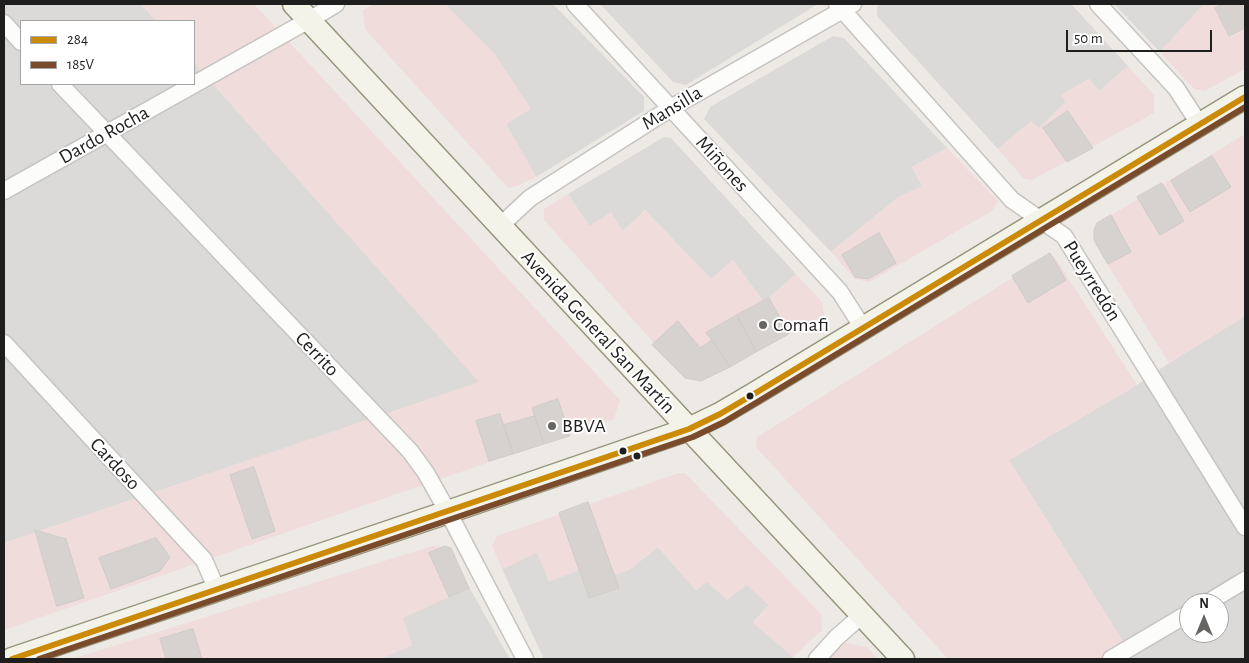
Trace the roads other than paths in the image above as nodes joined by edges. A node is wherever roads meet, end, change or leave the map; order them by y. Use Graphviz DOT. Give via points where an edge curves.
graph roads {
  1 [pos="294,4"];
  2 [pos="336,4"];
  3 [pos="575,4"];
  4 [pos="1098,4"];
  5 [pos="844,6"];
  6 [pos="310,20"];
  7 [pos="4,24"];
  8 [pos="20,41"];
  9 [pos="195,84"];
  10 [pos="61,85"];
  11 [pos="193,85"];
  12 [pos="1245,97"];
  13 [pos="671,108"];
  14 [pos="1200,125"];
  15 [pos="107,133"];
  16 [pos="4,191"];
  17 [pos="1041,220"];
  18 [pos="500,226"];
  19 [pos="863,328"];
  20 [pos="4,343"];
  21 [pos="688,429"];
  22 [pos="448,512"];
  23 [pos="1245,527"];
  24 [pos="1245,580"];
  25 [pos="217,590"];
  26 [pos="1224,593"];
  27 [pos="862,615"];
  28 [pos="1179,619"];
  29 [pos="12,659"];
  30 [pos="525,659"];
  31 [pos="817,659"];
  32 [pos="903,659"];
  33 [pos="1111,659"];
  1 -- 6 [label="main road, Avenida General San Martín"];
  2 -- 6 [label="street, Dardo Rocha"];
  3 -- 13 [label="street, Miñones"];
  4 -- 14 [label="street" via="1176,88"];
  5 -- 13 [label="street, Mansilla"];
  5 -- 17 [label="street, Pueyrredón" via="1012,200"];
  6 -- 9 [label="street, Dardo Rocha"];
  6 -- 18 [label="main road, Avenida General San Martín"];
  7 -- 8 [label="street"];
  10 -- 15 [label="street, Cerrito"];
  11 -- 15 [label="street, Dardo Rocha"];
  12 -- 14 [label="main road"];
  13 -- 18 [label="street, Mansilla" via="530,198"];
  13 -- 19 [label="street, Miñones" via="840,292"];
  14 -- 17 [label="main road"];
  15 -- 16 [label="street, Dardo Rocha"];
  15 -- 22 [label="street, Cerrito" via="410,451"];
  17 -- 19 [label="main road"];
  17 -- 23 [label="street, Pueyrredón" via="1064,236"];
  18 -- 21 [label="main road, Avenida General San Martín"];
  19 -- 21 [label="main road" via="720,414"];
  20 -- 25 [label="street, Cardoso" via="204,560"];
  21 -- 22 [label="main road"];
  21 -- 27 [label="main road, Avenida General San Martín"];
  22 -- 25 [label="main road"];
  22 -- 30 [label="street, Cerrito"];
  24 -- 26 [label="street"];
  25 -- 29 [label="main road"];
  27 -- 31 [label="street"];
  27 -- 32 [label="main road, Avenida General San Martín"];
  28 -- 33 [label="street"];
}
